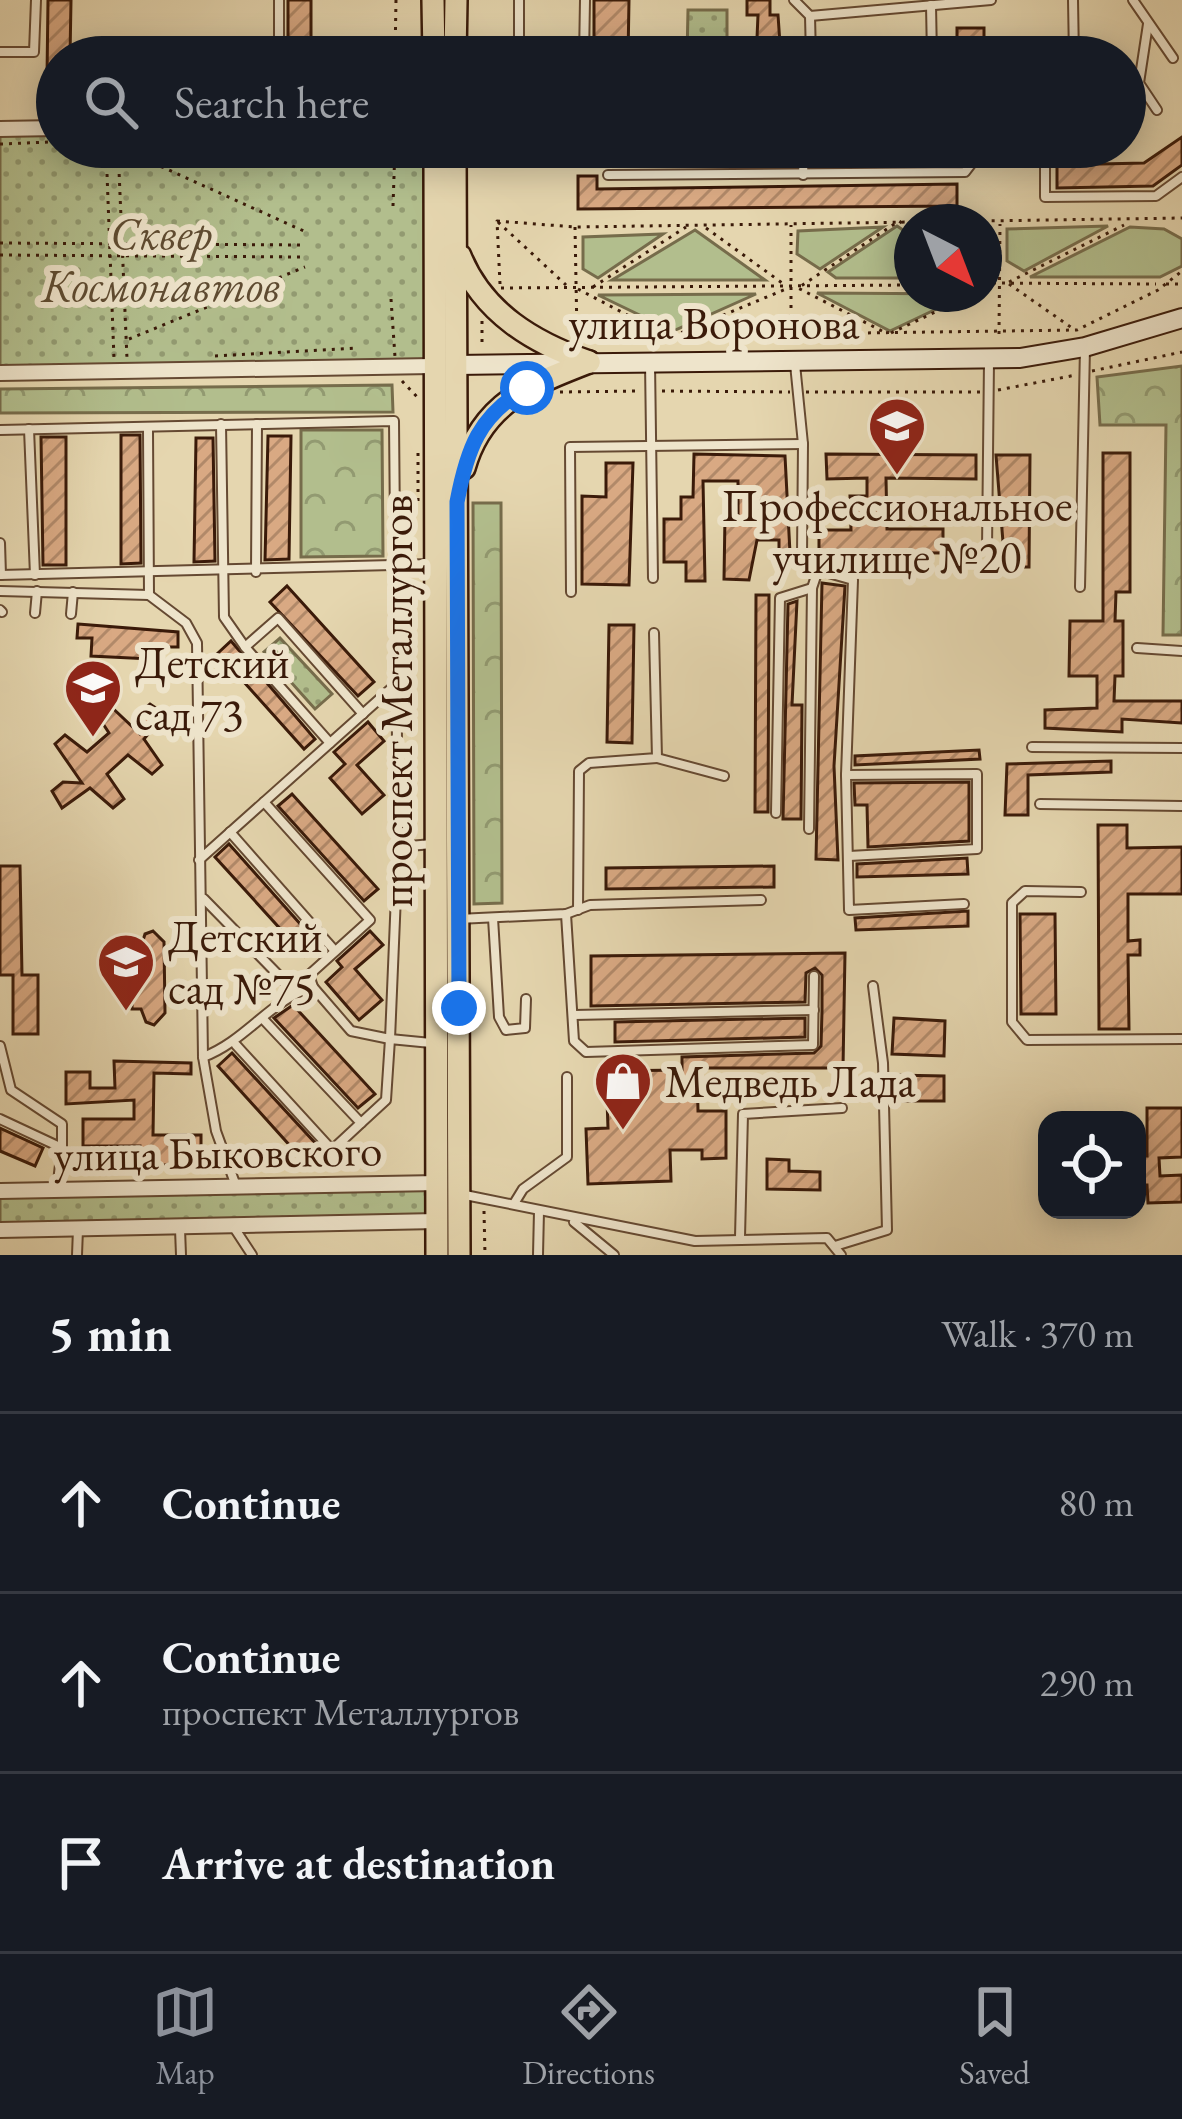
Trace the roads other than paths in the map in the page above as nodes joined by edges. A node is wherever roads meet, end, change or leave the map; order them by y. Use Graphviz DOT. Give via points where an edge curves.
graph roads {
  1 [pos="36,0"];
  2 [pos="279,0"];
  3 [pos="433,0"];
  4 [pos="456,0"];
  5 [pos="519,0"];
  6 [pos="585,0"];
  7 [pos="794,0"];
  8 [pos="991,0"];
  9 [pos="1073,0"];
  10 [pos="1133,0"];
  11 [pos="963,1"];
  12 [pos="932,5"];
  13 [pos="811,16"];
  14 [pos="1148,24"];
  15 [pos="279,36"];
  16 [pos="434,36"];
  17 [pos="455,36"];
  18 [pos="519,36"];
  19 [pos="584,36"];
  20 [pos="811,36"];
  21 [pos="932,36"];
  22 [pos="1074,36"];
  23 [pos="1146,37"];
  24 [pos="0,52"];
  25 [pos="1173,58"];
  26 [pos="1146,94"];
  27 [pos="1157,110"];
  28 [pos="36,128"];
  29 [pos="0,129"];
  30 [pos="435,168"];
  31 [pos="455,168"];
  32 [pos="803,168"];
  33 [pos="968,168"];
  34 [pos="1045,168"];
  35 [pos="608,175"];
  36 [pos="802,176"];
  37 [pos="1182,177"];
  38 [pos="457,247"];
  39 [pos="1182,318"];
  40 [pos="1081,339"];
  41 [pos="989,359"];
  42 [pos="795,361"];
  43 [pos="589,362"];
  44 [pos="650,362"];
  45 [pos="456,365"];
  46 [pos="432,366"];
  47 [pos="0,373"];
  48 [pos="221,424"];
  49 [pos="257,424"];
  50 [pos="29,429"];
  51 [pos="0,430"];
  52 [pos="148,430"];
  53 [pos="803,444"];
  54 [pos="652,446"];
  55 [pos="457,502"];
  56 [pos="0,543"];
  57 [pos="987,549"];
  58 [pos="394,564"];
  59 [pos="434,564"];
  60 [pos="818,570"];
  61 [pos="150,571"];
  62 [pos="223,572"];
  63 [pos="256,572"];
  64 [pos="0,575"];
  65 [pos="34,575"];
  66 [pos="652,578"];
  67 [pos="1080,587"];
  68 [pos="812,588"];
  69 [pos="37,590"];
  70 [pos="0,591"];
  71 [pos="73,592"];
  72 [pos="571,592"];
  73 [pos="149,595"];
  74 [pos="35,613"];
  75 [pos="71,614"];
  76 [pos="654,634"];
  77 [pos="244,647"];
  78 [pos="1137,648"];
  79 [pos="1182,651"];
  80 [pos="395,686"];
  81 [pos="363,714"];
  82 [pos="330,743"];
  83 [pos="1032,746"];
  84 [pos="1182,748"];
  85 [pos="657,758"];
  86 [pos="846,775"];
  87 [pos="724,776"];
  88 [pos="264,802"];
  89 [pos="1040,803"];
  90 [pos="1182,806"];
  91 [pos="776,813"];
  92 [pos="809,829"];
  93 [pos="230,832"];
  94 [pos="436,844"];
  95 [pos="398,847"];
  96 [pos="849,856"];
  97 [pos="199,860"];
  98 [pos="1081,892"];
  99 [pos="203,898"];
  100 [pos="761,900"];
  101 [pos="964,904"];
  102 [pos="578,910"];
  103 [pos="566,914"];
  104 [pos="493,918"];
  105 [pos="457,919"];
  106 [pos="335,950"];
  107 [pos="814,976"];
  108 [pos="873,986"];
  109 [pos="313,987"];
  110 [pos="295,992"];
  111 [pos="526,999"];
  112 [pos="814,1010"];
  113 [pos="574,1015"];
  114 [pos="263,1019"];
  115 [pos="390,1039"];
  116 [pos="1182,1039"];
  117 [pos="436,1044"];
  118 [pos="236,1045"];
  119 [pos="0,1046"];
  120 [pos="203,1058"];
  121 [pos="567,1077"];
  122 [pos="842,1108"];
  123 [pos="0,1120"];
  124 [pos="361,1124"];
  125 [pos="61,1154"];
  126 [pos="129,1158"];
  127 [pos="452,1187"];
  128 [pos="236,1188"];
  129 [pos="0,1191"];
  130 [pos="57,1191"];
  131 [pos="515,1202"];
  132 [pos="539,1211"];
  133 [pos="570,1219"];
  134 [pos="448,1221"];
  135 [pos="233,1226"];
  136 [pos="180,1228"];
  137 [pos="78,1229"];
  138 [pos="0,1230"];
  139 [pos="740,1237"];
  140 [pos="838,1251"];
  141 [pos="77,1255"];
  142 [pos="181,1255"];
  143 [pos="252,1255"];
  144 [pos="437,1255"];
  145 [pos="459,1255"];
  146 [pos="538,1255"];
  147 [pos="614,1255"];
  1 -- 24 [label="lane" via="34,52"];
  2 -- 15 [label="lane"];
  3 -- 16 [label="main road"];
  4 -- 17 [label="main road"];
  5 -- 18 [label="lane"];
  6 -- 19 [label="lane"];
  7 -- 13 [label="lane"];
  8 -- 11 [label="lane"];
  9 -- 22 [label="lane"];
  10 -- 14 [label="lane"];
  11 -- 12 [label="lane"];
  12 -- 13 [label="lane"];
  12 -- 21 [label="lane"];
  13 -- 20 [label="lane"];
  14 -- 23 [label="lane"];
  14 -- 25 [label="lane"];
  26 -- 27 [label="lane"];
  28 -- 29 [label="street"];
  30 -- 46 [label="main road, проспект Металлургов"];
  31 -- 38 [label="main road, проспект Металлургов"];
  32 -- 36 [label="lane"];
  33 -- 36 [label="lane"];
  34 -- 37 [label="lane" via="1046,197 1156,196"];
  35 -- 36 [label="lane"];
  38 -- 43 [label="main road" via="481,288 529,339"];
  38 -- 45 [label="main road, проспект Металлургов"];
  39 -- 40 [label="main road, улица Воронова"];
  40 -- 41 [label="main road, улица Воронова"];
  40 -- 67 [label="lane"];
  41 -- 42 [label="main road, улица Воронова"];
  41 -- 57 [label="lane"];
  42 -- 44 [label="main road, улица Воронова"];
  42 -- 53 [label="lane"];
  43 -- 44 [label="main road, улица Воронова"];
  43 -- 45 [label="main road, улица Воронова"];
  43 -- 55 [label="main road" via="497,406 472,441"];
  44 -- 54 [label="lane"];
  45 -- 46 [label="main road"];
  45 -- 55 [label="main road, проспект Металлургов"];
  46 -- 47 [label="street"];
  46 -- 59 [label="main road, проспект Металлургов"];
  48 -- 49 [label="lane"];
  48 -- 52 [label="lane"];
  48 -- 62 [label="lane"];
  49 -- 58 [label="lane" via="394,421"];
  49 -- 63 [label="lane"];
  50 -- 51 [label="lane"];
  50 -- 52 [label="lane"];
  50 -- 65 [label="lane"];
  52 -- 61 [label="lane"];
  53 -- 54 [label="lane"];
  53 -- 60 [label="lane" via="802,556"];
  54 -- 66 [label="lane"];
  54 -- 72 [label="lane" via="570,447"];
  55 -- 105 [label="main road, проспект Металлургов"];
  56 -- 64 [label="lane"];
  58 -- 59 [label="lane"];
  58 -- 63 [label="lane"];
  58 -- 80 [label="lane"];
  59 -- 94 [label="main road, проспект Металлургов"];
  60 -- 68 [label="lane"];
  60 -- 86 [label="lane" via="853,580"];
  61 -- 62 [label="lane"];
  61 -- 65 [label="lane"];
  61 -- 73 [label="lane"];
  62 -- 63 [label="lane"];
  62 -- 77 [label="lane" via="224,616"];
  64 -- 65 [label="lane"];
  68 -- 91 [label="lane" via="780,598"];
  68 -- 92 [label="lane"];
  69 -- 70 [label="lane"];
  69 -- 71 [label="lane"];
  69 -- 74 [label="lane"];
  71 -- 73 [label="lane"];
  71 -- 75 [label="lane"];
  73 -- 97 [label="lane" via="186,623 196,643"];
  76 -- 85 [label="lane"];
  77 -- 81 [label="lane" via="278,618"];
  77 -- 82 [label="lane"];
  78 -- 79 [label="lane"];
  80 -- 81 [label="lane"];
  80 -- 95 [label="lane"];
  81 -- 82 [label="lane"];
  82 -- 88 [label="lane"];
  83 -- 84 [label="lane"];
  85 -- 87 [label="lane"];
  85 -- 102 [label="lane" via="579,771"];
  86 -- 96 [label="lane"];
  86 -- 96 [label="lane" via="977,774 977,848"];
  88 -- 93 [label="lane"];
  88 -- 106 [label="lane" via="370,920"];
  89 -- 90 [label="lane"];
  93 -- 97 [label="lane"];
  93 -- 106 [label="lane"];
  94 -- 95 [label="lane"];
  94 -- 117 [label="main road, проспект Металлургов"];
  95 -- 115 [label="lane"];
  96 -- 101 [label="lane" via="849,910"];
  97 -- 99 [label="lane"];
  98 -- 116 [label="lane" via="1025,891 1012,903 1012,1022 1027,1040"];
  99 -- 110 [label="lane"];
  99 -- 120 [label="lane"];
  100 -- 102 [label="lane"];
  102 -- 103 [label="lane"];
  103 -- 104 [label="lane"];
  103 -- 113 [label="lane"];
  104 -- 105 [label="lane"];
  104 -- 111 [label="lane" via="506,1030 525,1028"];
  105 -- 127 [label="main road, проспект Металлургов"];
  106 -- 109 [label="lane" via="309,975"];
  107 -- 112 [label="lane"];
  108 -- 140 [label="lane" via="886,1230"];
  109 -- 110 [label="lane"];
  109 -- 115 [label="lane" via="351,1030"];
  110 -- 114 [label="lane"];
  112 -- 113 [label="lane"];
  112 -- 113 [label="lane" via="813,1045 586,1052 574,1041"];
  114 -- 118 [label="lane"];
  114 -- 124 [label="lane"];
  115 -- 117 [label="lane"];
  115 -- 124 [label="lane" via="386,1100"];
  117 -- 127 [label="main road, проспект Металлургов"];
  118 -- 120 [label="lane"];
  118 -- 124 [label="lane" via="332,1150"];
  119 -- 125 [label="lane" via="10,1090 62,1124"];
  120 -- 128 [label="lane"];
  121 -- 131 [label="lane" via="567,1157"];
  122 -- 139 [label="lane" via="742,1114"];
  123 -- 125 [label="lane"];
  125 -- 126 [label="lane"];
  125 -- 130 [label="lane"];
  127 -- 128 [label="street, улица Быковского"];
  127 -- 131 [label="lane"];
  127 -- 134 [label="main road, проспект Металлургов"];
  128 -- 130 [label="street, улица Быковского"];
  129 -- 130 [label="street, улица Быковского"];
  131 -- 132 [label="lane"];
  132 -- 133 [label="lane"];
  132 -- 146 [label="lane"];
  133 -- 139 [label="lane" via="694,1241"];
  133 -- 147 [label="lane"];
  134 -- 135 [label="street, улица Быковского"];
  134 -- 144 [label="main road, проспект Металлургов"];
  134 -- 145 [label="main road, проспект Металлургов"];
  135 -- 136 [label="street, улица Быковского"];
  135 -- 143 [label="lane"];
  136 -- 137 [label="street, улица Быковского"];
  136 -- 142 [label="lane"];
  137 -- 138 [label="street, улица Быковского"];
  137 -- 141 [label="lane"];
  139 -- 140 [label="lane" via="827,1238"];
}
